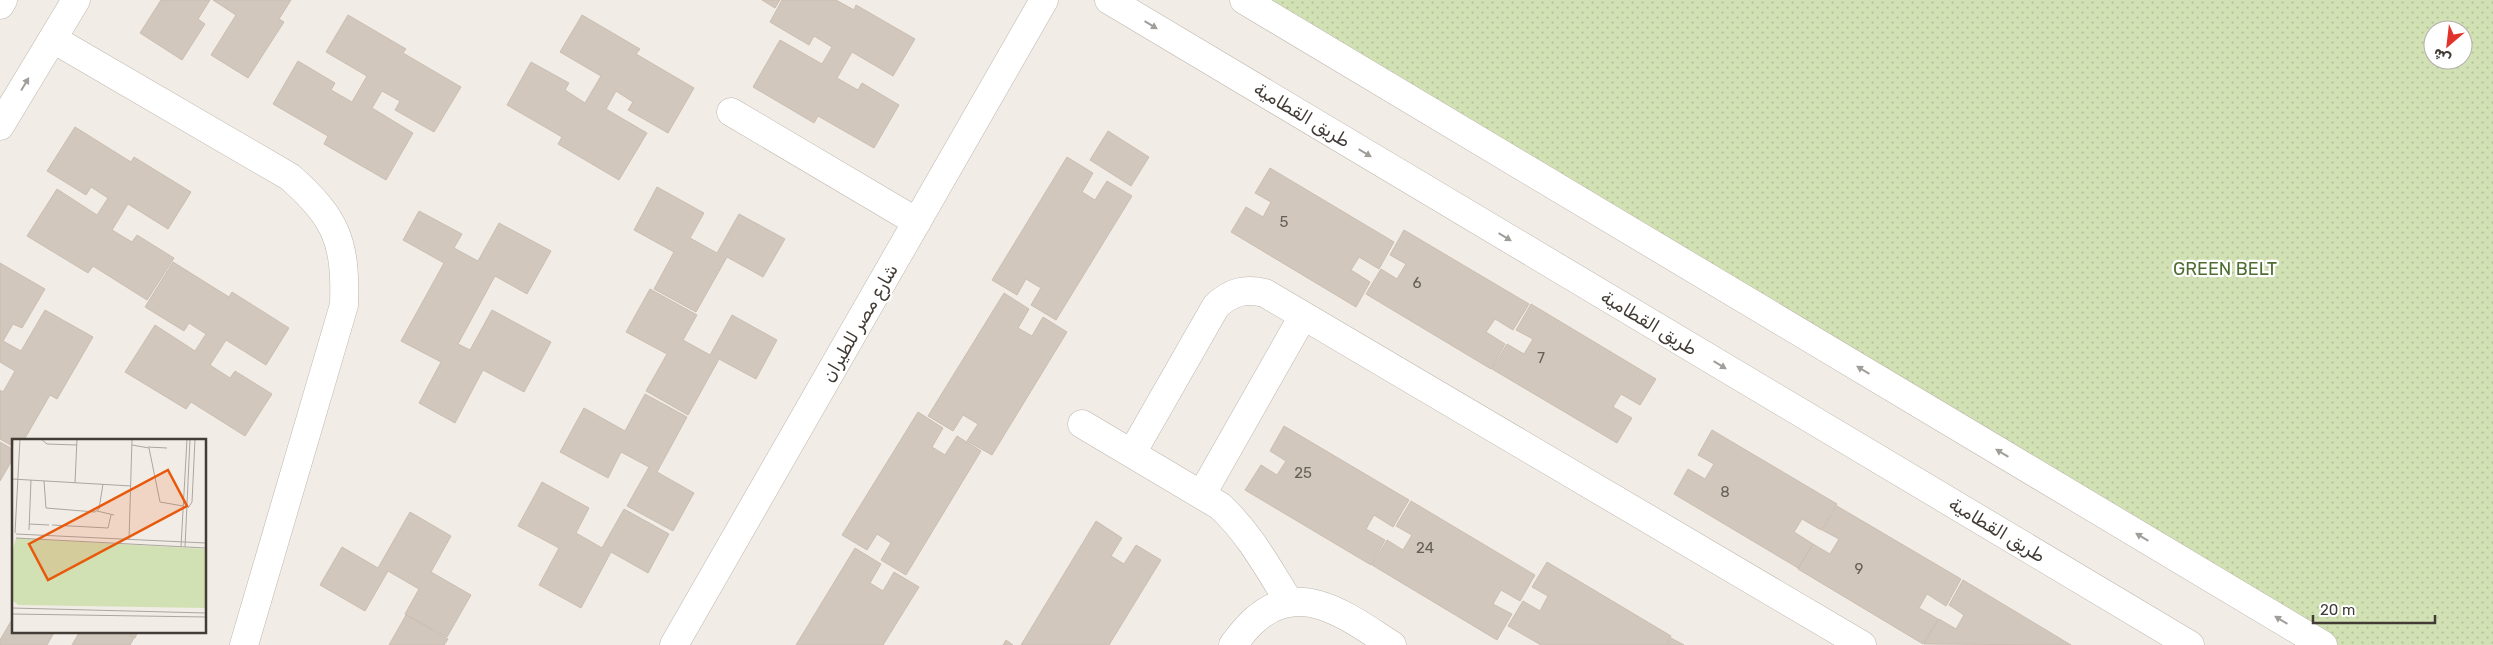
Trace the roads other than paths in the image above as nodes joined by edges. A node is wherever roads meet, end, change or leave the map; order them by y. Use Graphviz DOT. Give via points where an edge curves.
graph roads {
  1 [pos="3,0"];
  2 [pos="76,0"];
  3 [pos="1044,0"];
  4 [pos="1109,0"];
  5 [pos="1244,0"];
  6 [pos="0,5"];
  7 [pos="53,39"];
  8 [pos="731,112"];
  9 [pos="0,126"];
  10 [pos="917,222"];
  11 [pos="1303,316"];
  12 [pos="1082,424"];
  13 [pos="1132,453"];
  14 [pos="1202,494"];
  15 [pos="1290,602"];
  16 [pos="244,645"];
  17 [pos="674,645"];
  18 [pos="1233,645"];
  19 [pos="1392,645"];
  20 [pos="1862,645"];
  21 [pos="2190,645"];
  22 [pos="2323,645"];
  1 -- 6 [label="street"];
  2 -- 7 [label="street"];
  3 -- 10 [label="street, شارع مصر للطيران"];
  4 -- 21 [label="street, طريق القطامية, one-way"];
  22 -- 5 [label="street, one-way"];
  9 -- 7 [label="street, one-way"];
  7 -- 16 [label="street" via="290,177 317,202 336,232 345,268 344,304"];
  8 -- 10 [label="street"];
  10 -- 17 [label="street, شارع مصر للطيران"];
  11 -- 13 [label="street" via="1258,292 1238,291 1226,297 1216,306"];
  11 -- 14 [label="street"];
  11 -- 20 [label="street"];
  12 -- 13 [label="street"];
  13 -- 14 [label="street"];
  14 -- 15 [label="street" via="1241,527"];
  15 -- 18 [label="street" via="1256,618"];
  15 -- 19 [label="street" via="1333,608"];
}
